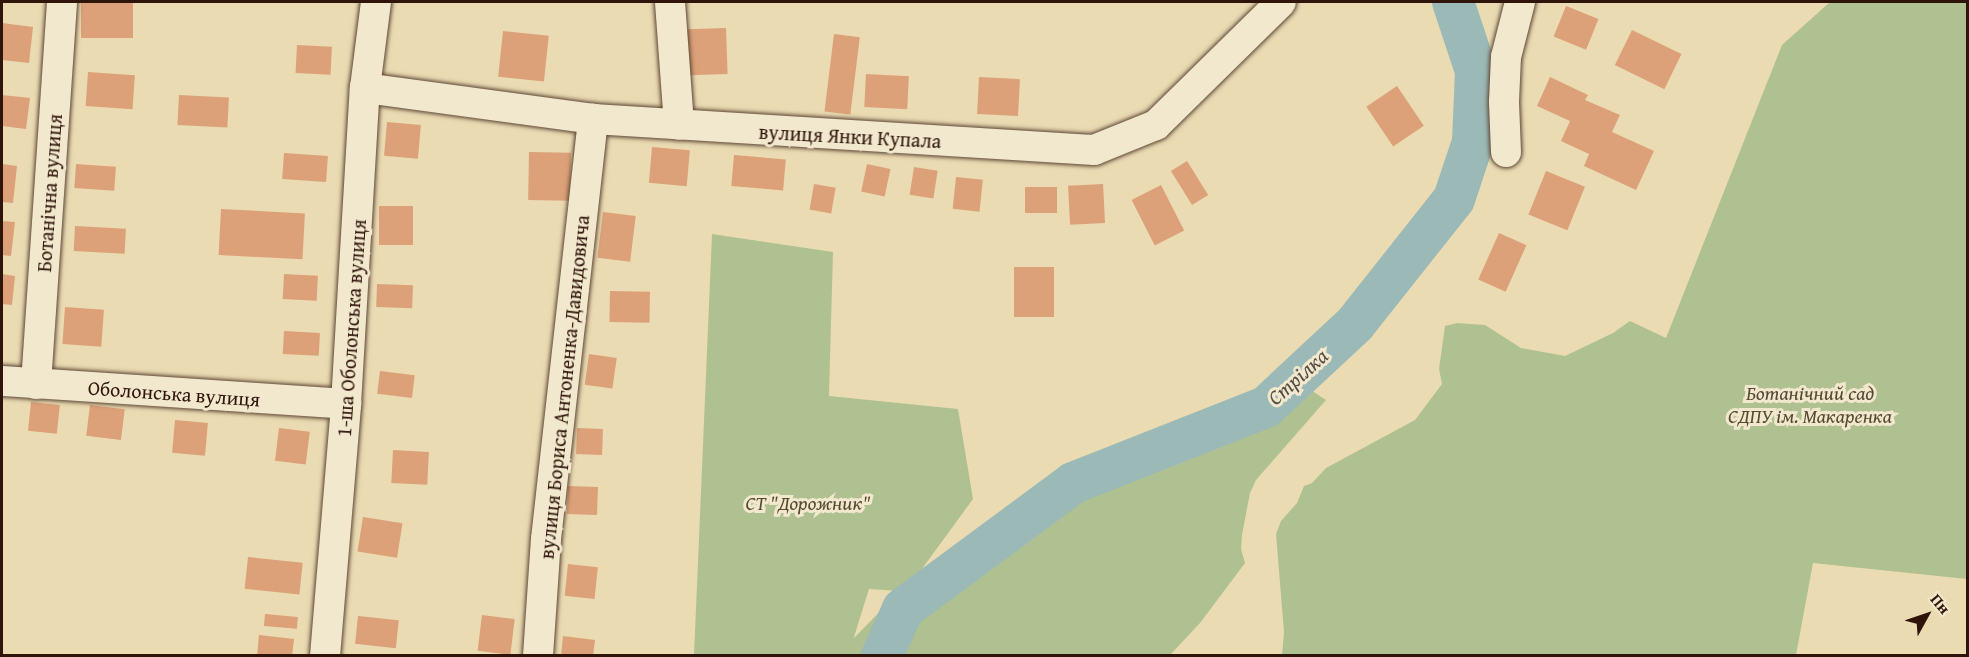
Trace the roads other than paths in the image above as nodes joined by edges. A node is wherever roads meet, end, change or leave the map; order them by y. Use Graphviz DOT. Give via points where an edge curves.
graph roads {
  1 [pos="62,2"];
  2 [pos="376,2"];
  3 [pos="670,2"];
  4 [pos="1281,2"];
  5 [pos="1520,2"];
  6 [pos="365,88"];
  7 [pos="593,118"];
  8 [pos="680,125"];
  9 [pos="1506,152"];
  10 [pos="2,381"];
  11 [pos="36,384"];
  12 [pos="346,404"];
  13 [pos="325,656"];
  14 [pos="538,656"];
  1 -- 11 [label="street, Ботанічна вулиця"];
  2 -- 6 [label="street, 1-ша Оболонська вулиця"];
  3 -- 8 [label="street"];
  4 -- 8 [label="street, вулиця Янки Купала" via="1156,125 1094,150"];
  5 -- 9 [label="street" via="1506,57"];
  6 -- 7 [label="street, вулиця Янки Купала"];
  6 -- 12 [label="street, 1-ша Оболонська вулиця"];
  7 -- 8 [label="street, вулиця Янки Купала"];
  7 -- 14 [label="street, вулиця Бориса Антоненка-Давидовича" via="546,539"];
  10 -- 11 [label="street, Оболонська вулиця"];
  11 -- 12 [label="street, Оболонська вулиця"];
  12 -- 13 [label="street, 1-ша Оболонська вулиця"];
}
